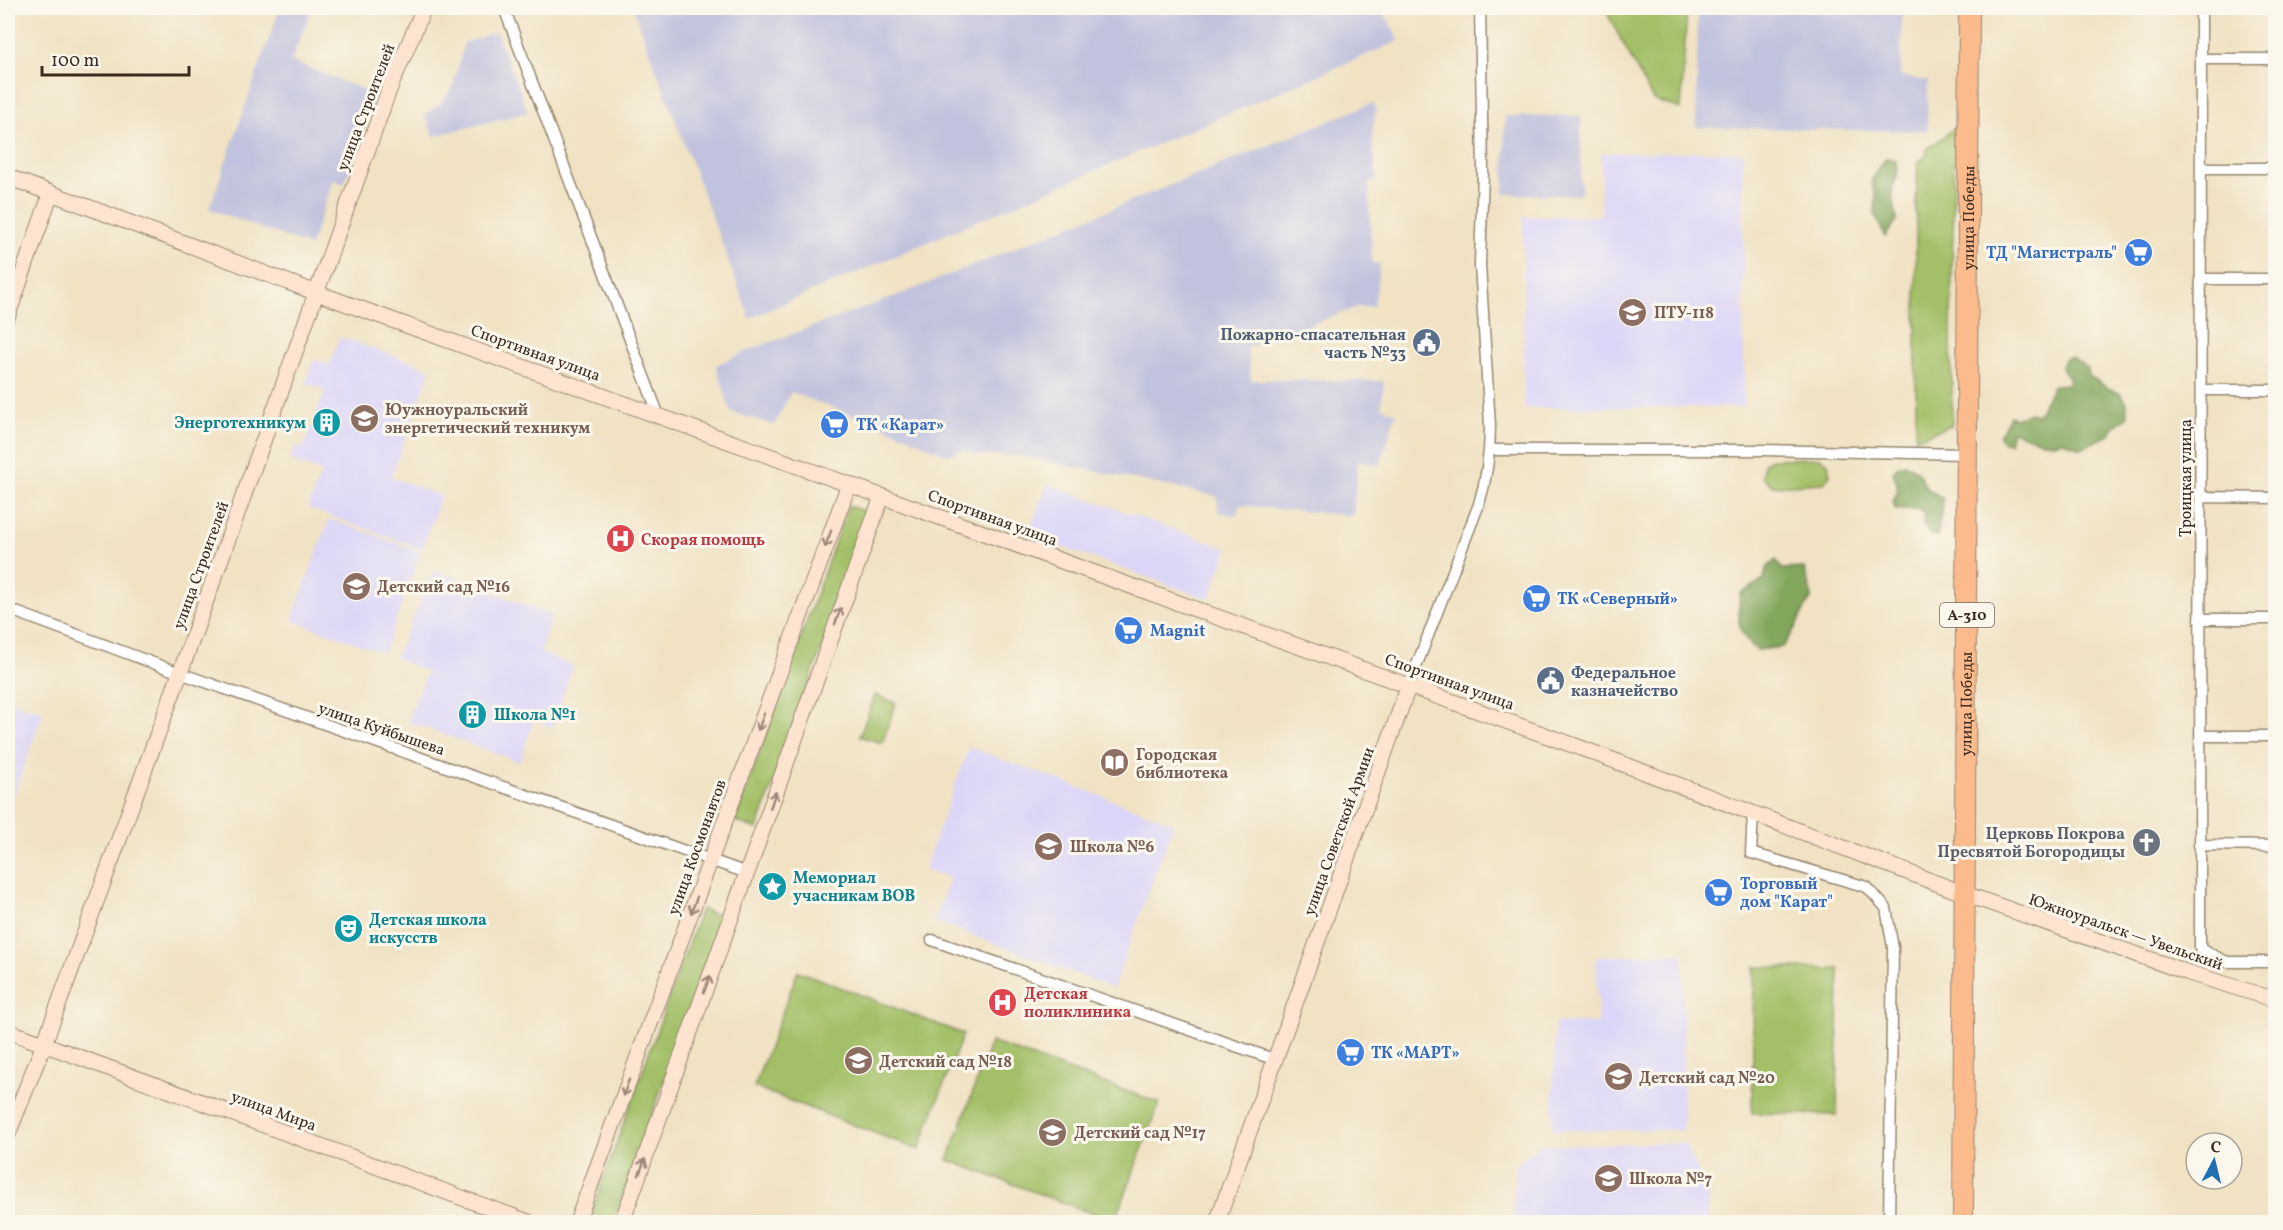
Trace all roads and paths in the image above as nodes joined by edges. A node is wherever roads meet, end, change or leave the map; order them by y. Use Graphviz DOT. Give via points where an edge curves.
graph roads {
  1 [pos="424,8"];
  2 [pos="504,8"];
  3 [pos="1480,8"];
  4 [pos="1969,8"];
  5 [pos="2201,8"];
  6 [pos="2201,59"];
  7 [pos="2276,59"];
  8 [pos="2201,168"];
  9 [pos="2276,168"];
  10 [pos="8,177"];
  11 [pos="51,193"];
  12 [pos="2201,279"];
  13 [pos="2276,279"];
  14 [pos="317,293"];
  15 [pos="8,315"];
  16 [pos="2200,390"];
  17 [pos="2276,390"];
  18 [pos="659,416"];
  19 [pos="1490,450"];
  20 [pos="1966,454"];
  21 [pos="849,484"];
  22 [pos="882,496"];
  23 [pos="2200,497"];
  24 [pos="2276,498"];
  25 [pos="8,609"];
  26 [pos="2200,619"];
  27 [pos="2276,619"];
  28 [pos="180,673"];
  29 [pos="1409,685"];
  30 [pos="2200,736"];
  31 [pos="2276,736"];
  32 [pos="1753,813"];
  33 [pos="2199,845"];
  34 [pos="2276,846"];
  35 [pos="711,860"];
  36 [pos="747,873"];
  37 [pos="1965,894"];
  38 [pos="932,940"];
  39 [pos="2227,962"];
  40 [pos="2276,962"];
  41 [pos="2221,983"];
  42 [pos="2276,1000"];
  43 [pos="8,1031"];
  44 [pos="44,1044"];
  45 [pos="1276,1060"];
  46 [pos="8,1134"];
  47 [pos="518,1221"];
  48 [pos="577,1222"];
  49 [pos="622,1222"];
  50 [pos="1217,1222"];
  51 [pos="1889,1222"];
  52 [pos="1963,1222"];
  1 -- 14 [label="street, улица Строителей" via="389,90"];
  2 -- 18 [label="street"];
  3 -- 19 [label="street, улица Советской Армии" via="1480,265"];
  4 -- 20 [label="highway, улица Победы / А-310"];
  5 -- 6 [label="street, Троицкая улица"];
  6 -- 7 [label="street"];
  6 -- 8 [label="street, Троицкая улица"];
  8 -- 9 [label="street"];
  8 -- 12 [label="street, Троицкая улица"];
  10 -- 11 [label="street, Спортивная улица"];
  11 -- 14 [label="street, Спортивная улица"];
  11 -- 15 [label="street"];
  12 -- 13 [label="street"];
  12 -- 16 [label="street, Троицкая улица"];
  14 -- 18 [label="street, Спортивная улица"];
  14 -- 28 [label="street, улица Строителей"];
  16 -- 17 [label="street"];
  16 -- 23 [label="street, Троицкая улица"];
  18 -- 21 [label="street, Спортивная улица"];
  19 -- 20 [label="street"];
  19 -- 29 [label="street, улица Советской Армии" via="1479,504"];
  20 -- 37 [label="highway, улица Победы / А-310"];
  21 -- 22 [label="street, Спортивная улица"];
  21 -- 35 [label="street, улица Космонавтов, one-way"];
  22 -- 29 [label="street, Спортивная улица"];
  36 -- 22 [label="street, one-way"];
  23 -- 24 [label="street"];
  23 -- 26 [label="street, Троицкая улица"];
  25 -- 28 [label="street, улица Куйбышева"];
  26 -- 27 [label="street"];
  26 -- 30 [label="street, Троицкая улица"];
  28 -- 35 [label="street, улица Куйбышева"];
  28 -- 44 [label="street, улица Строителей"];
  29 -- 32 [label="street, Спортивная улица"];
  29 -- 45 [label="street, улица Советской Армии"];
  30 -- 31 [label="street"];
  30 -- 33 [label="street, Троицкая улица"];
  32 -- 37 [label="street, Спортивная улица"];
  32 -- 51 [label="street" via="1751,853 1867,887 1886,908 1893,948"];
  33 -- 34 [label="street"];
  33 -- 39 [label="street, Троицкая улица" via="2200,949"];
  35 -- 36 [label="street, улица Куйбышева"];
  35 -- 48 [label="street, улица Космонавтов, one-way"];
  49 -- 36 [label="street, one-way"];
  37 -- 41 [label="street, Южноуральск — Увельский"];
  37 -- 52 [label="highway, улица Победы / А-310"];
  38 -- 45 [label="street"];
  39 -- 40 [label="street"];
  39 -- 41 [label="street"];
  41 -- 42 [label="street, Южноуральск — Увельский"];
  43 -- 44 [label="street, улица Мира"];
  44 -- 46 [label="street, улица Строителей"];
  44 -- 47 [label="street, улица Мира"];
  45 -- 50 [label="street, улица Советской Армии"];
}
